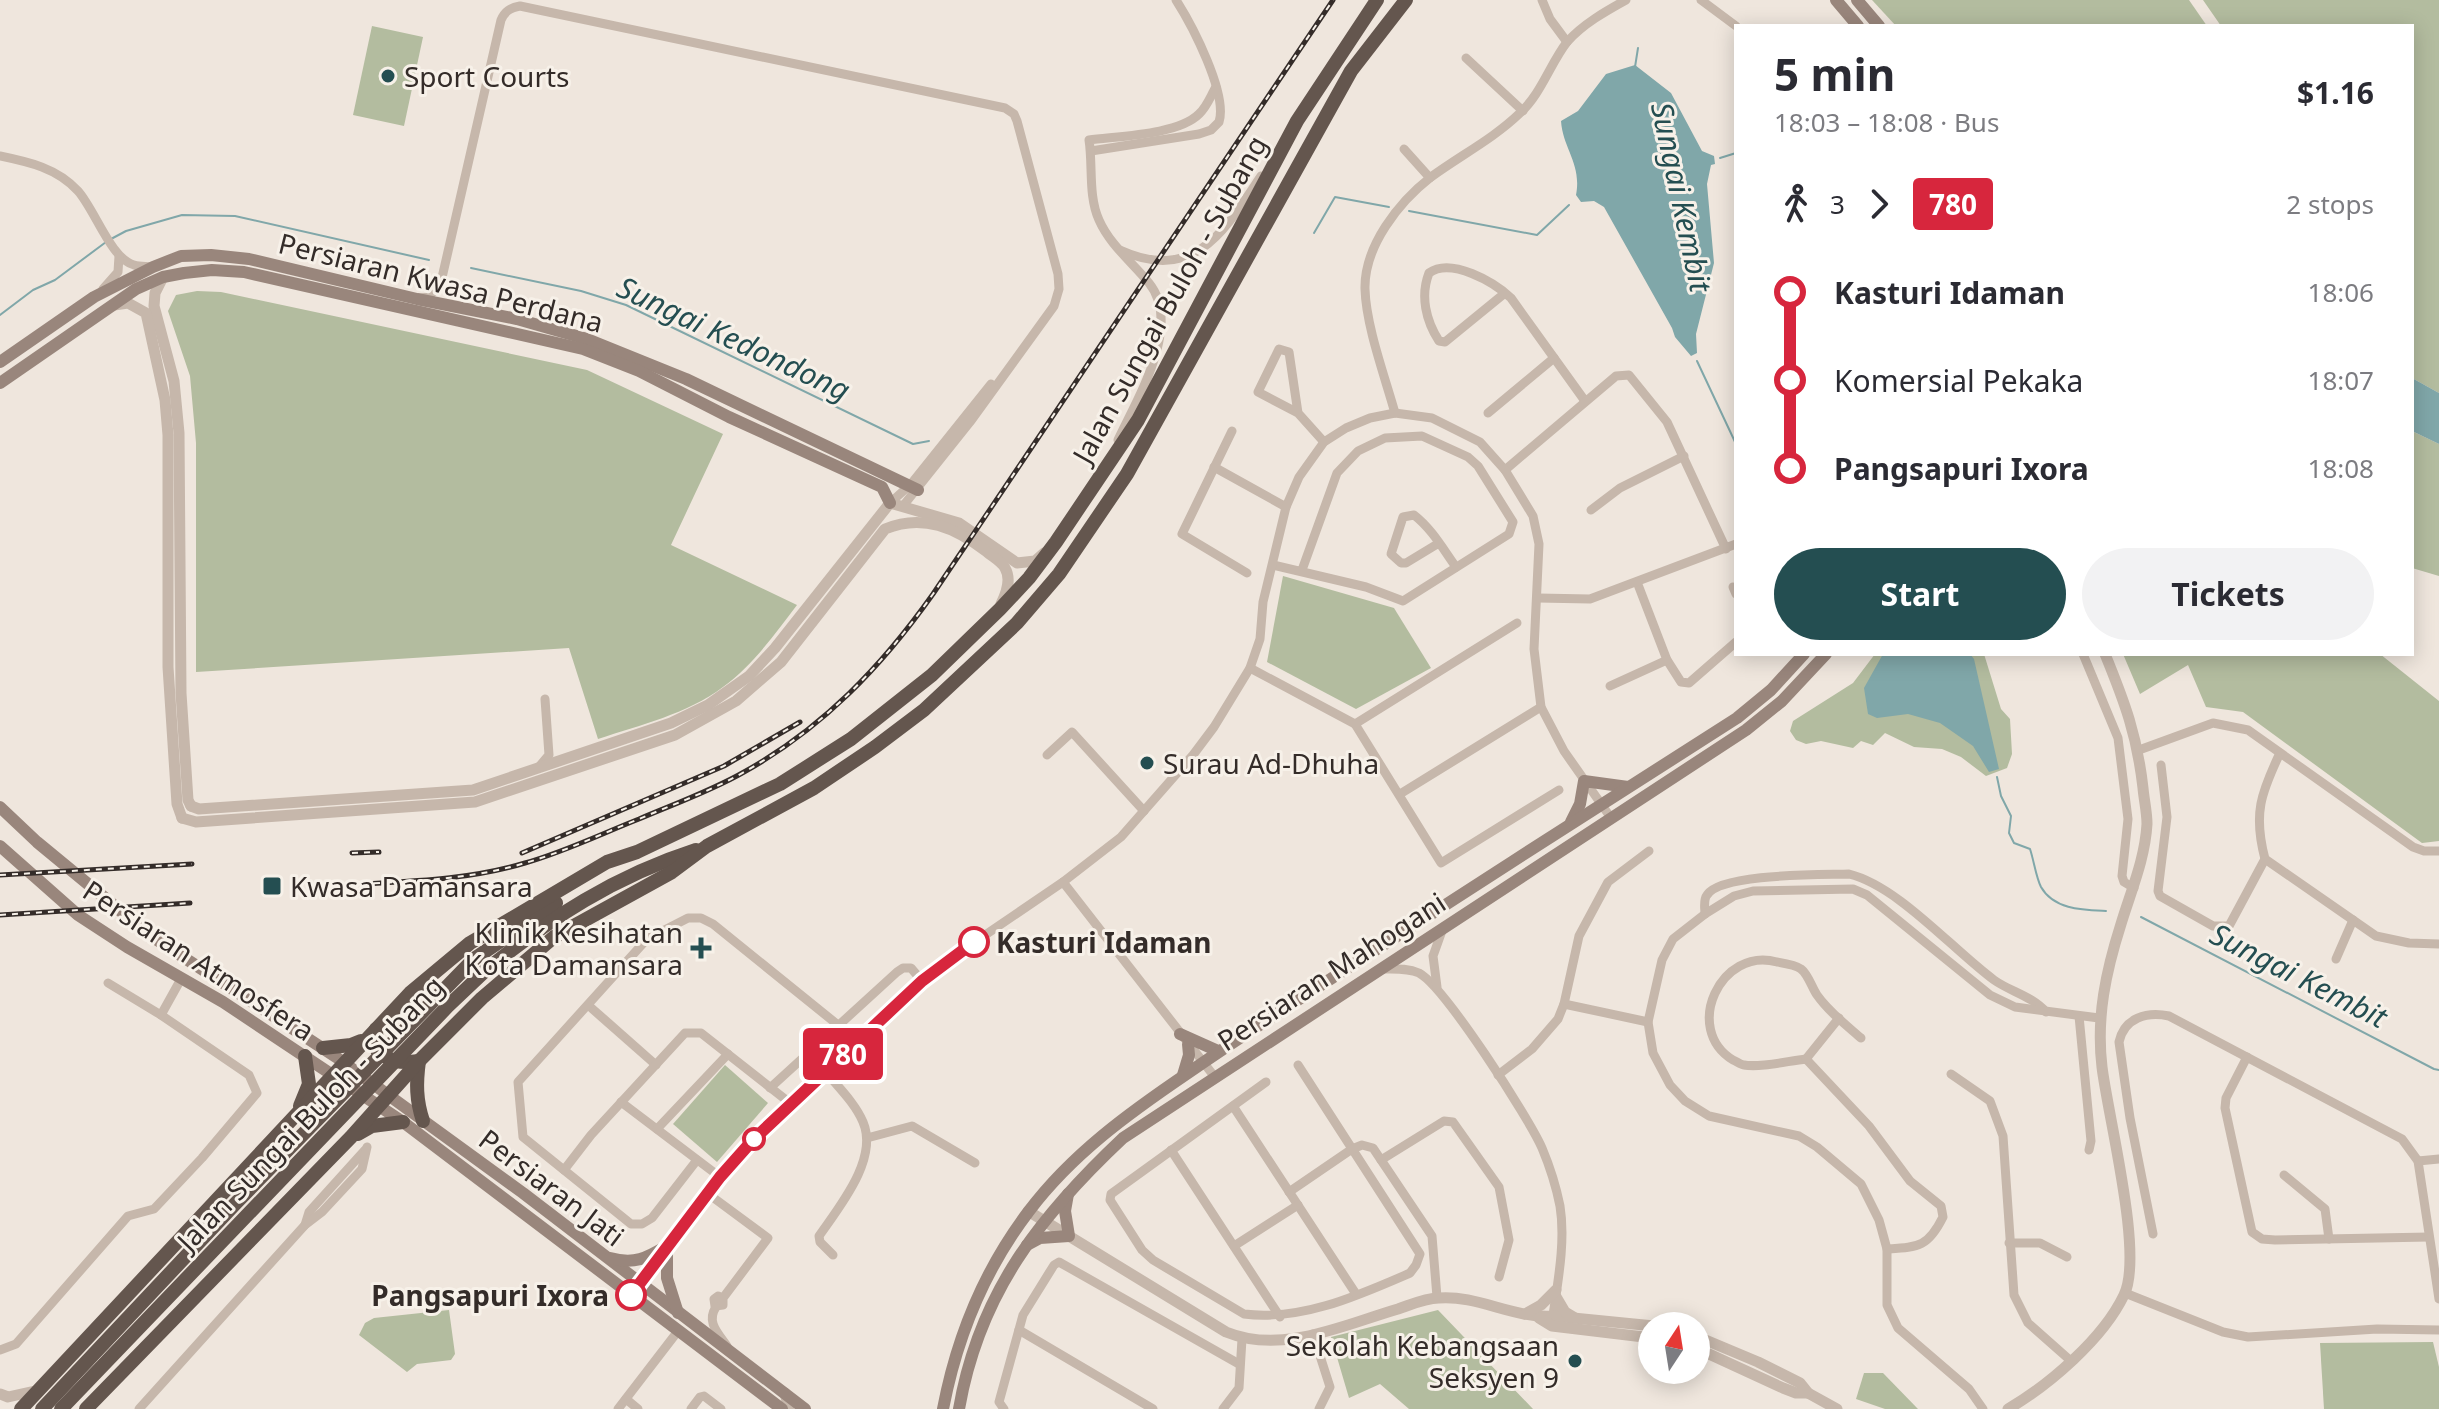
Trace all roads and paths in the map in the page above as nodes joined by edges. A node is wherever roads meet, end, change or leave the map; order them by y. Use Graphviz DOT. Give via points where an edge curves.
graph roads {
  1 [pos="1176,0"];
  2 [pos="1377,0"];
  3 [pos="1406,0"];
  4 [pos="1542,0"];
  5 [pos="1626,0"];
  6 [pos="1701,0"];
  7 [pos="1836,0"];
  8 [pos="1857,0"];
  9 [pos="1856,24"];
  10 [pos="1877,24"];
  11 [pos="1734,25"];
  12 [pos="1567,42"];
  13 [pos="1466,58"];
  14 [pos="1216,87"];
  15 [pos="1523,111"];
  16 [pos="1297,121"];
  17 [pos="1404,149"];
  18 [pos="1091,151"];
  19 [pos="0,156"];
  20 [pos="1430,178"];
  21 [pos="1117,248"];
  22 [pos="119,256"];
  23 [pos="153,267"];
  24 [pos="163,277"];
  25 [pos="441,282"];
  26 [pos="1505,293"];
  27 [pos="94,297"];
  28 [pos="417,299"];
  29 [pos="112,305"];
  30 [pos="454,307"];
  31 [pos="1554,358"];
  32 [pos="0,362"];
  33 [pos="0,383"];
  34 [pos="1585,401"];
  35 [pos="1298,413"];
  36 [pos="1395,413"];
  37 [pos="1488,413"];
  38 [pos="1232,431"];
  39 [pos="1324,442"];
  40 [pos="1684,456"];
  41 [pos="1214,467"];
  42 [pos="1505,470"];
  43 [pos="1101,477"];
  44 [pos="914,487"];
  45 [pos="896,505"];
  46 [pos="1286,507"];
  47 [pos="1591,510"];
  48 [pos="919,521"];
  49 [pos="885,529"];
  50 [pos="1056,542"];
  51 [pos="1439,543"];
  52 [pos="1734,545"];
  53 [pos="1726,549"];
  54 [pos="1273,565"];
  55 [pos="1456,567"];
  56 [pos="1302,570"];
  57 [pos="1247,573"];
  58 [pos="1637,582"];
  59 [pos="1538,598"];
  60 [pos="1000,609"];
  61 [pos="1517,623"];
  62 [pos="1734,644"];
  63 [pos="1802,656"];
  64 [pos="1824,656"];
  65 [pos="2084,656"];
  66 [pos="2106,656"];
  67 [pos="1667,660"];
  68 [pos="174,666"];
  69 [pos="1250,668"];
  70 [pos="1610,686"];
  71 [pos="545,699"];
  72 [pos="1541,707"];
  73 [pos="1355,724"];
  74 [pos="2139,750"];
  75 [pos="2280,753"];
  76 [pos="549,755"];
  77 [pos="1047,755"];
  78 [pos="564,760"];
  79 [pos="2161,765"];
  80 [pos="538,769"];
  81 [pos="1584,781"];
  82 [pos="1628,787"];
  83 [pos="1559,790"];
  84 [pos="1400,794"];
  85 [pos="1601,804"];
  86 [pos="191,806"];
  87 [pos="0,807"];
  88 [pos="1144,811"];
  89 [pos="182,818"];
  90 [pos="1611,818"];
  91 [pos="1569,825"];
  92 [pos="0,846"];
  93 [pos="707,846"];
  94 [pos="1649,851"];
  95 [pos="2439,851"];
  96 [pos="637,852"];
  97 [pos="2265,859"];
  98 [pos="1063,882"];
  99 [pos="2134,888"];
  100 [pos="1705,914"];
  101 [pos="2353,920"];
  102 [pos="1444,927"];
  103 [pos="2439,944"];
  104 [pos="2336,959"];
  105 [pos="1378,970"];
  106 [pos="181,979"];
  107 [pos="922,981"];
  108 [pos="108,983"];
  109 [pos="1437,987"];
  110 [pos="1564,1004"];
  111 [pos="588,1005"];
  112 [pos="2047,1012"];
  113 [pos="161,1015"];
  114 [pos="2079,1016"];
  115 [pos="1839,1018"];
  116 [pos="2099,1018"];
  117 [pos="1648,1022"];
  118 [pos="838,1025"];
  119 [pos="372,1033"];
  120 [pos="1861,1038"];
  121 [pos="1184,1039"];
  122 [pos="323,1048"];
  123 [pos="1218,1051"];
  124 [pos="728,1054"];
  125 [pos="305,1056"];
  126 [pos="2247,1057"];
  127 [pos="1806,1059"];
  128 [pos="419,1061"];
  129 [pos="1203,1063"];
  130 [pos="656,1065"];
  131 [pos="1298,1065"];
  132 [pos="339,1069"];
  133 [pos="825,1071"];
  134 [pos="1951,1074"];
  135 [pos="1498,1075"];
  136 [pos="1214,1076"];
  137 [pos="1181,1077"];
  138 [pos="1266,1082"];
  139 [pos="770,1088"];
  140 [pos="310,1100"];
  141 [pos="384,1100"];
  142 [pos="621,1102"];
  143 [pos="790,1103"];
  144 [pos="1233,1106"];
  145 [pos="294,1117"];
  146 [pos="423,1121"];
  147 [pos="403,1122"];
  148 [pos="657,1129"];
  149 [pos="351,1137"];
  150 [pos="867,1138"];
  151 [pos="1352,1149"];
  152 [pos="1171,1150"];
  153 [pos="2089,1150"];
  154 [pos="338,1151"];
  155 [pos="2439,1159"];
  156 [pos="697,1160"];
  157 [pos="1381,1160"];
  158 [pos="2418,1161"];
  159 [pos="975,1163"];
  160 [pos="564,1170"];
  161 [pos="2284,1175"];
  162 [pos="720,1177"];
  163 [pos="1069,1191"];
  164 [pos="1289,1192"];
  165 [pos="707,1193"];
  166 [pos="1298,1205"];
  167 [pos="1028,1211"];
  168 [pos="1043,1220"];
  169 [pos="305,1225"];
  170 [pos="2153,1234"];
  171 [pos="1069,1236"];
  172 [pos="2429,1237"];
  173 [pos="2329,1239"];
  174 [pos="2009,1243"];
  175 [pos="667,1246"];
  176 [pos="1234,1246"];
  177 [pos="1025,1247"];
  178 [pos="1887,1249"];
  179 [pos="833,1255"];
  180 [pos="603,1256"];
  181 [pos="2067,1257"];
  182 [pos="1499,1277"];
  183 [pos="640,1283"];
  184 [pos="1555,1292"];
  185 [pos="1356,1294"];
  186 [pos="631,1295"];
  187 [pos="2130,1295"];
  188 [pos="1437,1297"];
  189 [pos="2439,1299"];
  190 [pos="678,1313"];
  191 [pos="1525,1314"];
  192 [pos="1280,1317"];
  193 [pos="1575,1318"];
  194 [pos="1552,1321"];
  195 [pos="1638,1324"];
  196 [pos="1019,1330"];
  197 [pos="2439,1330"];
  198 [pos="678,1331"];
  199 [pos="1313,1334"];
  200 [pos="1638,1336"];
  201 [pos="1242,1339"];
  202 [pos="1710,1343"];
  203 [pos="0,1350"];
  204 [pos="1710,1352"];
  205 [pos="735,1356"];
  206 [pos="2071,1361"];
  207 [pos="1239,1364"];
  208 [pos="1756,1367"];
  209 [pos="35,1391"];
  210 [pos="785,1393"];
  211 [pos="0,1394"];
  212 [pos="626,1399"];
  213 [pos="769,1404"];
  214 [pos="1002,1407"];
  215 [pos="21,1409"];
  216 [pos="42,1409"];
  217 [pos="61,1409"];
  218 [pos="86,1409"];
  219 [pos="139,1409"];
  220 [pos="618,1409"];
  221 [pos="638,1409"];
  222 [pos="691,1409"];
  223 [pos="721,1409"];
  224 [pos="782,1409"];
  225 [pos="789,1409"];
  226 [pos="805,1409"];
  227 [pos="943,1409"];
  228 [pos="959,1409"];
  229 [pos="1153,1409"];
  230 [pos="1223,1409"];
  231 [pos="1319,1409"];
  232 [pos="1834,1409"];
  233 [pos="1983,1409"];
  234 [pos="2008,1409"];
  1 -- 14 [label="street"];
  2 -- 16 [label="highway, Jalan Sungai Buloh - Subang"];
  3 -- 93 [label="highway, Jalan Sungai Buloh - Subang" via="1351,71 1127,474 1059,574 1017,623 924,710 814,788"];
  4 -- 12 [label="street"];
  5 -- 12 [label="street" via="1598,15"];
  6 -- 11 [label="street"];
  7 -- 9 [label="main road"];
  8 -- 10 [label="main road"];
  12 -- 15 [label="street"];
  13 -- 15 [label="street"];
  14 -- 18 [label="street" via="1202,112 1187,122 1089,140"];
  14 -- 18 [label="street" via="1221,117 1211,130"];
  15 -- 20 [label="street" via="1490,140"];
  16 -- 21 [label="street" via="1224,231 1200,251 1170,260"];
  16 -- 43 [label="highway, Jalan Sungai Buloh - Subang" via="1138,420"];
  17 -- 20 [label="street"];
  18 -- 21 [label="street" via="1094,202"];
  19 -- 22 [label="street" via="42,166 62,177 90,207"];
  20 -- 36 [label="street" via="1384,228 1365,286"];
  21 -- 43 [label="street" via="1156,295 1160,337"];
  22 -- 23 [label="street"];
  22 -- 27 [label="street" via="118,272"];
  23 -- 27 [label="main road, Persiaran Kwasa Perdana"];
  23 -- 28 [label="main road, Persiaran Kwasa Perdana" via="181,256 236,258"];
  24 -- 29 [label="main road, Persiaran Kwasa Perdana"];
  24 -- 45 [label="main road, Persiaran Kwasa Perdana" via="244,272 583,349 882,487"];
  24 -- 68 [label="street" via="154,306 174,381 179,433"];
  25 -- 28 [label="street" via="429,297"];
  25 -- 30 [label="street"];
  25 -- 44 [label="street" via="501,20 520,6 1010,110 1058,274 1057,297"];
  26 -- 26 [label="street" via="1485,278 1436,268 1429,273 1424,298 1435,335 1445,342"];
  26 -- 31 [label="street"];
  27 -- 32 [label="main road, Persiaran Kwasa Perdana"];
  28 -- 30 [label="main road, Persiaran Kwasa Perdana"];
  29 -- 33 [label="main road, Persiaran Kwasa Perdana"];
  29 -- 68 [label="street" via="128,303 146,313 165,400"];
  30 -- 44 [label="main road, Persiaran Kwasa Perdana" via="517,319 627,354"];
  31 -- 34 [label="street"];
  31 -- 37 [label="street"];
  34 -- 40 [label="street" via="1616,376 1629,375 1667,422"];
  34 -- 42 [label="street"];
  35 -- 35 [label="street" via="1289,352 1279,349 1258,392"];
  35 -- 39 [label="street"];
  36 -- 39 [label="street" via="1370,418"];
  36 -- 42 [label="street" via="1452,426 1480,442"];
  38 -- 41 [label="street"];
  39 -- 46 [label="street" via="1304,468"];
  40 -- 47 [label="street" via="1620,488"];
  40 -- 53 [label="street"];
  41 -- 46 [label="street"];
  41 -- 57 [label="street" via="1182,532"];
  42 -- 59 [label="street" via="1536,523"];
  43 -- 50 [label="highway, Jalan Sungai Buloh - Subang"];
  44 -- 45 [label="street"];
  45 -- 48 [label="street"];
  45 -- 49 [label="street"];
  45 -- 50 [label="street" via="959,523 1017,563 1035,561"];
  45 -- 78 [label="street" via="775,648 731,690 671,723"];
  46 -- 54 [label="street"];
  48 -- 49 [label="street"];
  48 -- 60 [label="street" via="956,531 1005,567 1007,590"];
  49 -- 89 [label="street" via="781,662 736,701 675,735 475,802 196,822"];
  50 -- 60 [label="highway, Jalan Sungai Buloh - Subang"];
  51 -- 51 [label="street" via="1425,524 1407,515 1391,554 1406,563"];
  51 -- 55 [label="street"];
  52 -- 53 [label="street"];
  53 -- 58 [label="street"];
  54 -- 56 [label="street"];
  54 -- 69 [label="street"];
  55 -- 56 [label="street" via="1403,601"];
  55 -- 56 [label="street" via="1509,534 1513,522 1478,466 1422,436 1385,438 1358,451 1337,473"];
  58 -- 59 [label="street" via="1590,599"];
  58 -- 67 [label="street"];
  59 -- 72 [label="street" via="1534,649"];
  60 -- 96 [label="highway, Jalan Sungai Buloh - Subang" via="932,675 851,739 780,784"];
  61 -- 73 [label="street"];
  62 -- 67 [label="street" via="1689,683 1679,680"];
  63 -- 82 [label="main road, Persiaran Mahogani" via="1737,718"];
  64 -- 90 [label="main road, Persiaran Mahogani" via="1746,730"];
  65 -- 99 [label="street" via="2118,738 2128,819 2122,876"];
  66 -- 74 [label="street"];
  67 -- 70 [label="street"];
  68 -- 86 [label="street"];
  68 -- 89 [label="street" via="177,804"];
  69 -- 73 [label="street"];
  69 -- 88 [label="street" via="1214,727"];
  71 -- 76 [label="street"];
  72 -- 81 [label="street"];
  72 -- 84 [label="street"];
  73 -- 84 [label="street"];
  74 -- 75 [label="street" via="2213,723 2248,730"];
  74 -- 99 [label="street" via="2147,821"];
  75 -- 95 [label="street" via="2413,847"];
  75 -- 97 [label="street" via="2261,799"];
  76 -- 78 [label="street"];
  76 -- 80 [label="street"];
  77 -- 88 [label="street" via="1072,732"];
  78 -- 80 [label="street"];
  79 -- 97 [label="street" via="2167,817 2160,896 2213,926 2229,926"];
  80 -- 86 [label="street" via="460,792"];
  81 -- 82 [label="main road"];
  81 -- 85 [label="street"];
  81 -- 91 [label="main road"];
  82 -- 85 [label="main road, Persiaran Mahogani"];
  83 -- 84 [label="street" via="1441,863"];
  85 -- 90 [label="street"];
  85 -- 91 [label="main road, Persiaran Mahogani"];
  86 -- 89 [label="street"];
  87 -- 122 [label="main road, Persiaran Atmosfera" via="151,936"];
  88 -- 98 [label="street" via="1121,837"];
  90 -- 102 [label="main road, Persiaran Mahogani"];
  91 -- 123 [label="main road, Persiaran Mahogani"];
  92 -- 106 [label="main road, Persiaran Atmosfera" via="78,915"];
  93 -- 128 [label="highway, Jalan Sungai Buloh - Subang" via="672,872 554,937"];
  93 -- 217 [label="highway, Jalan Sungai Buloh - Subang, bridge" via="656,863 574,905 485,971"];
  94 -- 110 [label="street" via="1608,882 1579,936"];
  96 -- 119 [label="highway, Jalan Sungai Buloh - Subang" via="607,862 470,943"];
  96 -- 216 [label="highway, Jalan Sungai Buloh - Subang, bridge" via="474,959"];
  97 -- 101 [label="street"];
  98 -- 107 [label="street"];
  98 -- 121 [label="street"];
  99 -- 116 [label="street"];
  100 -- 112 [label="street" via="1753,891 1853,889 1990,995 2015,1007"];
  100 -- 112 [label="street" via="1705,898 1711,891 1748,878 1859,876 1887,891 1990,977"];
  100 -- 117 [label="street" via="1673,939 1662,960"];
  101 -- 103 [label="street" via="2376,936"];
  101 -- 104 [label="street"];
  102 -- 105 [label="main road, Persiaran Mahogani"];
  102 -- 109 [label="street" via="1433,956"];
  105 -- 109 [label="street" via="1409,970"];
  105 -- 136 [label="main road, Persiaran Mahogani"];
  106 -- 113 [label="street"];
  106 -- 125 [label="main road, Persiaran Atmosfera"];
  107 -- 118 [label="street" via="911,968 903,968"];
  107 -- 133 [label="street"];
  108 -- 113 [label="street"];
  109 -- 135 [label="street"];
  110 -- 117 [label="street"];
  110 -- 135 [label="street" via="1547,1034"];
  111 -- 118 [label="street" via="647,939 688,918 701,918"];
  111 -- 130 [label="street"];
  111 -- 160 [label="street" via="517,1087 523,1137"];
  112 -- 114 [label="street"];
  113 -- 203 [label="street" via="249,1075 257,1093 154,1209 128,1216 16,1344"];
  114 -- 116 [label="street"];
  114 -- 153 [label="street"];
  115 -- 120 [label="street"];
  115 -- 127 [label="street"];
  115 -- 127 [label="street" via="1801,968 1765,958 1722,977 1712,994 1709,1017 1711,1035 1723,1054 1742,1065"];
  116 -- 187 [label="street" via="2129,1227"];
  117 -- 178 [label="street" via="1653,1053 1685,1101 1709,1116 1799,1136 1817,1147 1861,1184"];
  118 -- 139 [label="street"];
  119 -- 122 [label="highway" via="351,1045"];
  119 -- 128 [label="highway" via="386,1058"];
  119 -- 132 [label="highway, Jalan Sungai Buloh - Subang"];
  121 -- 123 [label="main road"];
  121 -- 129 [label="street"];
  121 -- 137 [label="main road" via="1188,1061"];
  122 -- 132 [label="main road, Persiaran Atmosfera"];
  123 -- 129 [label="main road, Persiaran Mahogani"];
  124 -- 130 [label="street" via="701,1033 685,1033"];
  124 -- 139 [label="street"];
  124 -- 148 [label="street"];
  125 -- 132 [label="main road, Persiaran Atmosfera"];
  125 -- 145 [label="highway" via="309,1084"];
  126 -- 158 [label="street" via="2397,1135"];
  126 -- 170 [label="street" via="2160,1014 2131,1021 2121,1033 2130,1118"];
  126 -- 173 [label="street" via="2225,1108 2252,1232 2262,1239"];
  127 -- 178 [label="street" via="1869,1126 1910,1181 1941,1206 1943,1217 1926,1243"];
  128 -- 141 [label="highway, Jalan Sungai Buloh - Subang"];
  128 -- 146 [label="highway" via="416,1086"];
  129 -- 136 [label="street"];
  129 -- 137 [label="main road, Persiaran Mahogani"];
  130 -- 142 [label="street"];
  131 -- 151 [label="street"];
  132 -- 140 [label="highway, Jalan Sungai Buloh - Subang"];
  132 -- 141 [label="main road, Persiaran Atmosfera"];
  133 -- 143 [label="street"];
  133 -- 150 [label="street" via="855,1107"];
  134 -- 174 [label="street" via="1990,1101 1996,1114 2003,1136"];
  135 -- 184 [label="street" via="1541,1146 1556,1186 1562,1233"];
  136 -- 163 [label="main road, Persiaran Mahogani" via="1123,1138"];
  137 -- 167 [label="main road, Persiaran Mahogani" via="1111,1126"];
  138 -- 144 [label="street"];
  139 -- 143 [label="street"];
  140 -- 145 [label="highway, Jalan Sungai Buloh - Subang"];
  140 -- 154 [label="highway" via="335,1106 341,1115"];
  141 -- 146 [label="main road, Persiaran Jati"];
  141 -- 147 [label="main road, Persiaran Jati"];
  141 -- 149 [label="highway, Jalan Sungai Buloh - Subang"];
  142 -- 148 [label="street"];
  142 -- 160 [label="street"];
  143 -- 162 [label="street"];
  144 -- 152 [label="street"];
  144 -- 164 [label="street"];
  145 -- 209 [label="highway, Jalan Sungai Buloh - Subang"];
  146 -- 180 [label="main road, Persiaran Jati"];
  147 -- 149 [label="highway, Jalan Sungai Buloh - Subang" via="372,1126"];
  147 -- 186 [label="main road, Persiaran Jati"];
  148 -- 156 [label="street"];
  149 -- 154 [label="highway, Jalan Sungai Buloh - Subang"];
  150 -- 159 [label="street" via="912,1126"];
  150 -- 179 [label="street" via="853,1187 819,1236"];
  151 -- 157 [label="street" via="1373,1148"];
  151 -- 164 [label="street"];
  151 -- 185 [label="street" via="1420,1254 1410,1273"];
  152 -- 176 [label="street"];
  152 -- 192 [label="street" via="1111,1194 1142,1250 1244,1314"];
  154 -- 218 [label="highway, Jalan Sungai Buloh - Subang"];
  155 -- 158 [label="street"];
  156 -- 160 [label="street" via="642,1224 631,1224"];
  156 -- 162 [label="street"];
  157 -- 182 [label="street" via="1444,1121 1453,1122 1499,1187 1509,1240"];
  157 -- 188 [label="street" via="1432,1236"];
  158 -- 172 [label="street"];
  161 -- 173 [label="street" via="2325,1209"];
  162 -- 165 [label="street"];
  163 -- 168 [label="main road, Persiaran Mahogani"];
  163 -- 171 [label="main road"];
  164 -- 166 [label="street"];
  165 -- 175 [label="street"];
  165 -- 205 [label="street" via="768,1238 711,1315"];
  166 -- 176 [label="street"];
  166 -- 185 [label="street"];
  167 -- 168 [label="street"];
  167 -- 227 [label="main road, Persiaran Mahogani" via="990,1269 970,1312"];
  168 -- 171 [label="street"];
  168 -- 177 [label="main road, Persiaran Mahogani"];
  169 -- 169 [label="street" via="362,1169 367,1147 309,1212"];
  169 -- 219 [label="street"];
  171 -- 177 [label="main road" via="1040,1238"];
  171 -- 201 [label="street"];
  172 -- 173 [label="street"];
  172 -- 189 [label="street"];
  174 -- 181 [label="street" via="2040,1243"];
  174 -- 206 [label="street" via="2014,1295 2028,1323"];
  175 -- 180 [label="main road" via="632,1262"];
  175 -- 183 [label="street"];
  175 -- 190 [label="main road" via="667,1278"];
  176 -- 192 [label="street"];
  177 -- 228 [label="main road, Persiaran Mahogani" via="974,1344"];
  178 -- 233 [label="street" via="1887,1305 1898,1328 1969,1389"];
  180 -- 183 [label="main road, Persiaran Jati"];
  183 -- 186 [label="street"];
  183 -- 190 [label="main road, Persiaran Jati"];
  184 -- 191 [label="street"];
  184 -- 193 [label="street" via="1560,1306"];
  184 -- 194 [label="street"];
  185 -- 192 [label="street"];
  186 -- 198 [label="main road, Persiaran Jati"];
  187 -- 197 [label="street" via="2248,1337"];
  187 -- 206 [label="street"];
  188 -- 191 [label="street"];
  188 -- 199 [label="street"];
  190 -- 205 [label="main road, Persiaran Jati"];
  191 -- 194 [label="street"];
  193 -- 194 [label="street"];
  193 -- 195 [label="street"];
  194 -- 200 [label="street"];
  196 -- 207 [label="street" via="1023,1315 1059,1262"];
  196 -- 214 [label="street"];
  196 -- 229 [label="street"];
  198 -- 212 [label="street"];
  198 -- 213 [label="main road, Persiaran Jati"];
  199 -- 201 [label="street" via="1278,1342"];
  199 -- 231 [label="street" via="1330,1387"];
  201 -- 207 [label="street"];
  202 -- 208 [label="street"];
  204 -- 208 [label="street"];
  205 -- 210 [label="main road, Persiaran Jati"];
  206 -- 234 [label="street"];
  207 -- 230 [label="street" via="1239,1388"];
  208 -- 232 [label="street" via="1800,1383"];
  209 -- 211 [label="street"];
  209 -- 215 [label="highway, Jalan Sungai Buloh - Subang"];
  210 -- 225 [label="street"];
  210 -- 226 [label="main road, Persiaran Jati"];
  212 -- 220 [label="street"];
  212 -- 221 [label="street"];
  213 -- 224 [label="main road, Persiaran Jati"];
  222 -- 223 [label="street" via="704,1396"];
}
